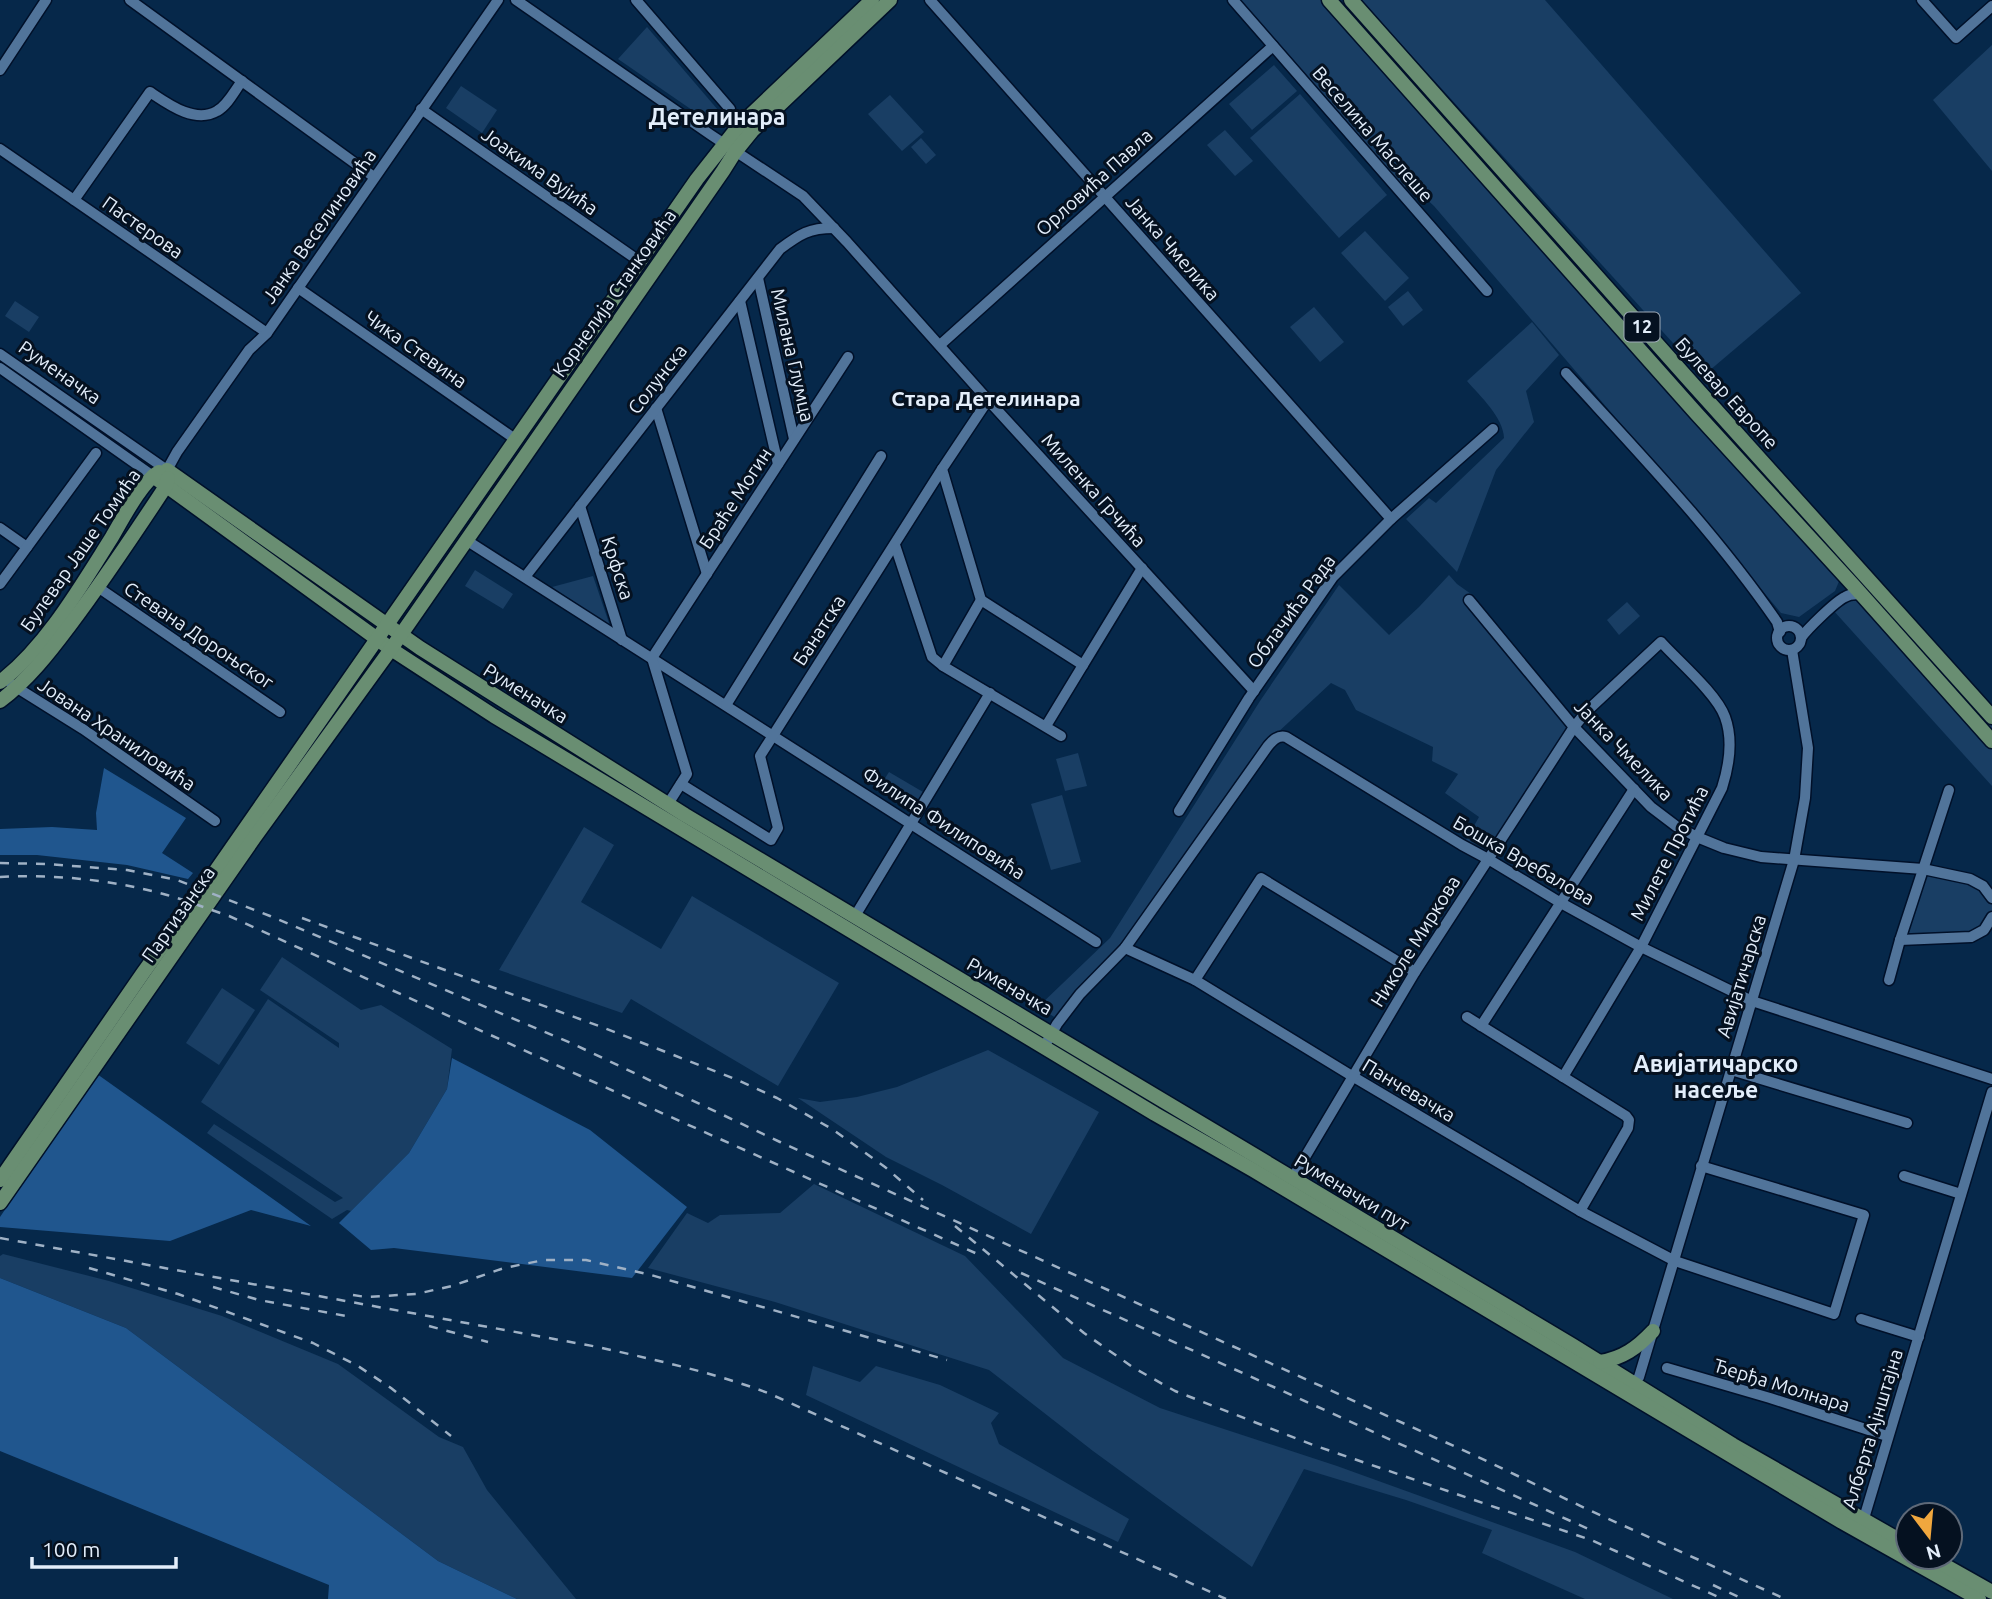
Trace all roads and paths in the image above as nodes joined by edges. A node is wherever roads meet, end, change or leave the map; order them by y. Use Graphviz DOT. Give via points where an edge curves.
graph roads {
  1 [pos="46,0"];
  2 [pos="130,0"];
  3 [pos="498,0"];
  4 [pos="516,0"];
  5 [pos="636,0"];
  6 [pos="872,0"];
  7 [pos="890,0"];
  8 [pos="930,0"];
  9 [pos="1233,0"];
  10 [pos="1329,0"];
  11 [pos="1351,0"];
  12 [pos="1922,0"];
  13 [pos="1992,6"];
  14 [pos="1273,46"];
  15 [pos="0,70"];
  16 [pos="242,80"];
  17 [pos="421,109"];
  18 [pos="730,109"];
  19 [pos="729,148"];
  20 [pos="0,149"];
  21 [pos="374,177"];
  22 [pos="1104,196"];
  23 [pos="74,200"];
  24 [pos="834,228"];
  25 [pos="639,261"];
  26 [pos="758,278"];
  27 [pos="298,288"];
  28 [pos="1487,291"];
  29 [pos="740,301"];
  30 [pos="267,334"];
  31 [pos="940,345"];
  32 [pos="0,354"];
  33 [pos="848,357"];
  34 [pos="0,368"];
  35 [pos="1566,373"];
  36 [pos="988,400"];
  37 [pos="656,408"];
  38 [pos="1493,429"];
  39 [pos="515,439"];
  40 [pos="794,439"];
  41 [pos="96,453"];
  42 [pos="881,456"];
  43 [pos="778,464"];
  44 [pos="942,469"];
  45 [pos="160,473"];
  46 [pos="166,486"];
  47 [pos="580,506"];
  48 [pos="1391,519"];
  49 [pos="0,528"];
  50 [pos="466,540"];
  51 [pos="895,545"];
  52 [pos="27,547"];
  53 [pos="1142,568"];
  54 [pos="707,574"];
  55 [pos="1844,575"];
  56 [pos="525,577"];
  57 [pos="0,584"];
  58 [pos="99,588"];
  59 [pos="1863,595"];
  60 [pos="1844,597"];
  61 [pos="981,600"];
  62 [pos="1469,600"];
  63 [pos="386,624"];
  64 [pos="1780,627"];
  65 [pos="1802,633"];
  66 [pos="400,635"];
  67 [pos="376,638"];
  68 [pos="622,640"];
  69 [pos="391,649"];
  70 [pos="1792,650"];
  71 [pos="652,658"];
  72 [pos="1083,665"];
  73 [pos="943,666"];
  74 [pos="1,679"];
  75 [pos="17,688"];
  76 [pos="1254,691"];
  77 [pos="990,693"];
  78 [pos="0,701"];
  79 [pos="726,705"];
  80 [pos="280,712"];
  81 [pos="1992,717"];
  82 [pos="1046,726"];
  83 [pos="1574,727"];
  84 [pos="773,735"];
  85 [pos="1061,736"];
  86 [pos="1992,741"];
  87 [pos="681,784"];
  88 [pos="1634,789"];
  89 [pos="1949,790"];
  90 [pos="668,804"];
  91 [pos="1179,811"];
  92 [pos="215,821"];
  93 [pos="912,823"];
  94 [pos="1697,837"];
  95 [pos="1488,859"];
  96 [pos="1794,860"];
  97 [pos="1923,869"];
  98 [pos="1992,898"];
  99 [pos="1561,903"];
  100 [pos="855,916"];
  101 [pos="1992,917"];
  102 [pos="1900,940"];
  103 [pos="1096,942"];
  104 [pos="1642,947"];
  105 [pos="1125,948"];
  106 [pos="1415,972"];
  107 [pos="1195,980"];
  108 [pos="1889,980"];
  109 [pos="1752,1001"];
  110 [pos="1467,1017"];
  111 [pos="1481,1026"];
  112 [pos="1052,1033"];
  113 [pos="1044,1047"];
  114 [pos="1731,1070"];
  115 [pos="1352,1076"];
  116 [pos="1563,1077"];
  117 [pos="1992,1079"];
  118 [pos="1992,1092"];
  119 [pos="1907,1123"];
  120 [pos="1701,1166"];
  121 [pos="1903,1176"];
  122 [pos="1292,1179"];
  123 [pos="0,1180"];
  124 [pos="1961,1194"];
  125 [pos="0,1203"];
  126 [pos="1580,1211"];
  127 [pos="1675,1261"];
  128 [pos="1861,1318"];
  129 [pos="1653,1331"];
  130 [pos="1919,1336"];
  131 [pos="1600,1362"];
  132 [pos="1667,1368"];
  133 [pos="1609,1384"];
  134 [pos="1633,1384"];
  135 [pos="1887,1436"];
  136 [pos="1861,1525"];
  137 [pos="1894,1539"];
  138 [pos="1955,1571"];
  139 [pos="1992,1592"];
  140 [pos="1979,1599"];
  1 -- 15 [label="street"];
  2 -- 16 [label="street"];
  3 -- 17 [label="street, Јанка Веселиновића"];
  4 -- 19 [label="street, Миленка Грчића"];
  5 -- 18 [label="street"];
  6 -- 19 [label="main road, Корнелија Станковића" via="738,127"];
  7 -- 19 [label="main road, Корнелија Станковића"];
  8 -- 22 [label="street, Јанка Чмелика"];
  9 -- 14 [label="street, Веселина Маслеше"];
  10 -- 55 [label="main road, Булевар Европе / 12"];
  11 -- 81 [label="main road, Булевар Европе / 12"];
  12 -- 13 [label="street" via="1956,38"];
  14 -- 22 [label="street, Орловића Павла"];
  14 -- 28 [label="street, Веселина Маслеше"];
  16 -- 21 [label="street"];
  16 -- 23 [label="street" via="224,105 203,116 179,110 150,92"];
  17 -- 21 [label="street, Јанка Веселиновића"];
  17 -- 25 [label="street, Јоакима Вујића"];
  19 -- 24 [label="street, Миленка Грчића" via="803,196"];
  19 -- 25 [label="main road, Корнелија Станковића"];
  19 -- 50 [label="main road, Корнелија Станковића" via="723,172"];
  20 -- 23 [label="street, Пастерова"];
  21 -- 27 [label="street, Јанка Веселиновића"];
  22 -- 31 [label="street, Орловића Павла"];
  22 -- 48 [label="street, Јанка Чмелика"];
  23 -- 30 [label="street, Пастерова"];
  24 -- 26 [label="street, Солунска" via="811,229 796,237 780,249"];
  24 -- 31 [label="street, Миленка Грчића"];
  25 -- 39 [label="main road, Корнелија Станковића"];
  26 -- 29 [label="street, Солунска"];
  26 -- 40 [label="street, Милана Глумца"];
  27 -- 30 [label="street, Јанка Веселиновића"];
  27 -- 39 [label="street, Чика Стевина"];
  29 -- 37 [label="street, Солунска"];
  29 -- 43 [label="street, Милана Глумца"];
  30 -- 45 [label="street, Јанка Веселиновића" via="249,350"];
  31 -- 36 [label="street, Миленка Грчића"];
  32 -- 45 [label="street, Руменачка"];
  33 -- 40 [label="street, Браће Могин"];
  34 -- 45 [label="street, Руменачка"];
  35 -- 64 [label="street" via="1716,541"];
  36 -- 44 [label="street, Банатска"];
  36 -- 53 [label="street, Миленка Грчића"];
  37 -- 47 [label="street, Солунска"];
  37 -- 54 [label="street"];
  38 -- 48 [label="street, Облачића Рада"];
  39 -- 63 [label="main road, Корнелија Станковића"];
  40 -- 43 [label="street, Браће Могин"];
  41 -- 52 [label="street"];
  42 -- 79 [label="street"];
  43 -- 54 [label="street, Браће Могин"];
  44 -- 51 [label="street, Банатска"];
  44 -- 61 [label="street"];
  45 -- 46 [label="main road, Руменачка"];
  45 -- 63 [label="main road, Руменачка"];
  45 -- 74 [label="main road, Булевар Јаше Томића" via="135,501 51,627"];
  46 -- 58 [label="main road, Булевар Јаше Томића"];
  46 -- 67 [label="main road, Руменачка"];
  47 -- 56 [label="street, Солунска"];
  47 -- 68 [label="street, Крфска"];
  48 -- 76 [label="street, Облачића Рада" via="1333,577"];
  49 -- 52 [label="street"];
  50 -- 56 [label="street, Филипа Филиповића"];
  50 -- 66 [label="main road, Корнелија Станковића"];
  51 -- 73 [label="street" via="932,657"];
  51 -- 84 [label="street, Банатска"];
  52 -- 57 [label="street"];
  53 -- 72 [label="street"];
  53 -- 76 [label="street, Миленка Грчића"];
  54 -- 71 [label="street, Браће Могин"];
  55 -- 59 [label="main road, Булевар Европе / 12"];
  55 -- 60 [label="street"];
  56 -- 68 [label="street, Филипа Филиповића"];
  58 -- 75 [label="main road, Булевар Јаше Томића"];
  58 -- 80 [label="street, Стевана Дороњског"];
  59 -- 60 [label="street"];
  59 -- 86 [label="main road, Булевар Европе / 12"];
  60 -- 65 [label="street"];
  61 -- 72 [label="street"];
  61 -- 73 [label="street"];
  62 -- 83 [label="street, Јанка Чмелика"];
  63 -- 66 [label="main road, Руменачка"];
  63 -- 67 [label="main road, Партизанска"];
  64 -- 65 [label="street"];
  64 -- 70 [label="street, Авијатичарска" via="1780,646"];
  65 -- 70 [label="street"];
  66 -- 69 [label="main road, Партизанска"];
  66 -- 90 [label="main road, Руменачка"];
  67 -- 69 [label="main road, Руменачка"];
  67 -- 123 [label="main road, Партизанска"];
  68 -- 71 [label="street, Филипа Филиповића"];
  69 -- 113 [label="main road, Руменачка"];
  69 -- 125 [label="main road, Партизанска"];
  70 -- 96 [label="street, Авијатичарска" via="1808,748"];
  71 -- 79 [label="street, Филипа Филиповића"];
  71 -- 87 [label="street" via="687,774"];
  72 -- 82 [label="street"];
  73 -- 77 [label="street"];
  74 -- 75 [label="street, Јована Храниловића"];
  75 -- 78 [label="main road, Булевар Јаше Томића"];
  75 -- 92 [label="street, Јована Храниловића"];
  76 -- 91 [label="street, Облачића Рада"];
  77 -- 82 [label="street"];
  77 -- 93 [label="street"];
  79 -- 84 [label="street, Филипа Филиповића"];
  82 -- 85 [label="street"];
  83 -- 88 [label="street, Јанка Чмелика"];
  83 -- 94 [label="street, Милете Протића" via="1661,642 1714,701 1728,727 1727,772"];
  83 -- 95 [label="street, Николе Миркова"];
  84 -- 87 [label="street" via="760,757 778,828 771,840"];
  84 -- 93 [label="street, Филипа Филиповића"];
  87 -- 90 [label="street"];
  88 -- 94 [label="street, Јанка Чмелика" via="1660,815"];
  88 -- 99 [label="street"];
  89 -- 97 [label="street"];
  90 -- 100 [label="main road, Руменачка"];
  93 -- 100 [label="street"];
  93 -- 103 [label="street, Филипа Филиповића"];
  94 -- 96 [label="street, Јанка Чмелика" via="1761,857"];
  94 -- 104 [label="street, Милете Протића"];
  95 -- 99 [label="street, Бошка Вребалова"];
  95 -- 105 [label="street, Бошка Вребалова" via="1286,737 1276,738"];
  95 -- 106 [label="street, Николе Миркова"];
  96 -- 97 [label="street, Јанка Чмелика"];
  96 -- 109 [label="street, Авијатичарска"];
  97 -- 98 [label="street, Јанка Чмелика" via="1975,881"];
  97 -- 102 [label="street"];
  99 -- 104 [label="street, Бошка Вребалова"];
  99 -- 111 [label="street"];
  100 -- 112 [label="main road, Руменачка"];
  101 -- 102 [label="street" via="1984,930 1971,937"];
  102 -- 108 [label="street"];
  104 -- 109 [label="street, Бошка Вребалова"];
  104 -- 116 [label="street, Милете Протића"];
  105 -- 107 [label="street, Панчевачка"];
  105 -- 112 [label="street" via="1080,994"];
  106 -- 107 [label="street" via="1261,878"];
  106 -- 115 [label="street, Николе Миркова"];
  107 -- 115 [label="street, Панчевачка"];
  109 -- 114 [label="street, Авијатичарска"];
  109 -- 117 [label="street, Бошка Вребалова"];
  110 -- 111 [label="street"];
  111 -- 116 [label="street"];
  112 -- 113 [label="street"];
  112 -- 122 [label="main road, Руменачки пут"];
  113 -- 133 [label="main road, Руменачки пут"];
  114 -- 119 [label="street"];
  114 -- 120 [label="street, Авијатичарска"];
  115 -- 122 [label="street, Николе Миркова"];
  115 -- 126 [label="street, Панчевачка"];
  116 -- 126 [label="street" via="1629,1120"];
  118 -- 124 [label="street, Алберта Ајнштајна"];
  120 -- 127 [label="street, Авијатичарска"];
  120 -- 127 [label="street, Панчевачка" via="1864,1216 1834,1314"];
  121 -- 124 [label="street"];
  122 -- 131 [label="main road, Руменачки пут"];
  124 -- 130 [label="street, Алберта Ајнштајна"];
  126 -- 127 [label="street, Панчевачка"];
  127 -- 129 [label="street, Авијатичарска"];
  128 -- 130 [label="street, Алберта Ајнштајна"];
  129 -- 131 [label="main road" via="1624,1356"];
  129 -- 134 [label="street, Авијатичарска"];
  130 -- 135 [label="street, Алберта Ајнштајна"];
  131 -- 134 [label="main road, Руменачки пут"];
  132 -- 135 [label="street, Ђерђа Молнара"];
  133 -- 134 [label="street"];
  133 -- 136 [label="main road, Руменачки пут"];
  134 -- 136 [label="main road, Руменачки пут"];
  135 -- 136 [label="street, Алберта Ајнштајна"];
  136 -- 137 [label="main road, Руменачки пут"];
  136 -- 140 [label="main road, Руменачки пут"];
  138 -- 139 [label="main road"];
}
